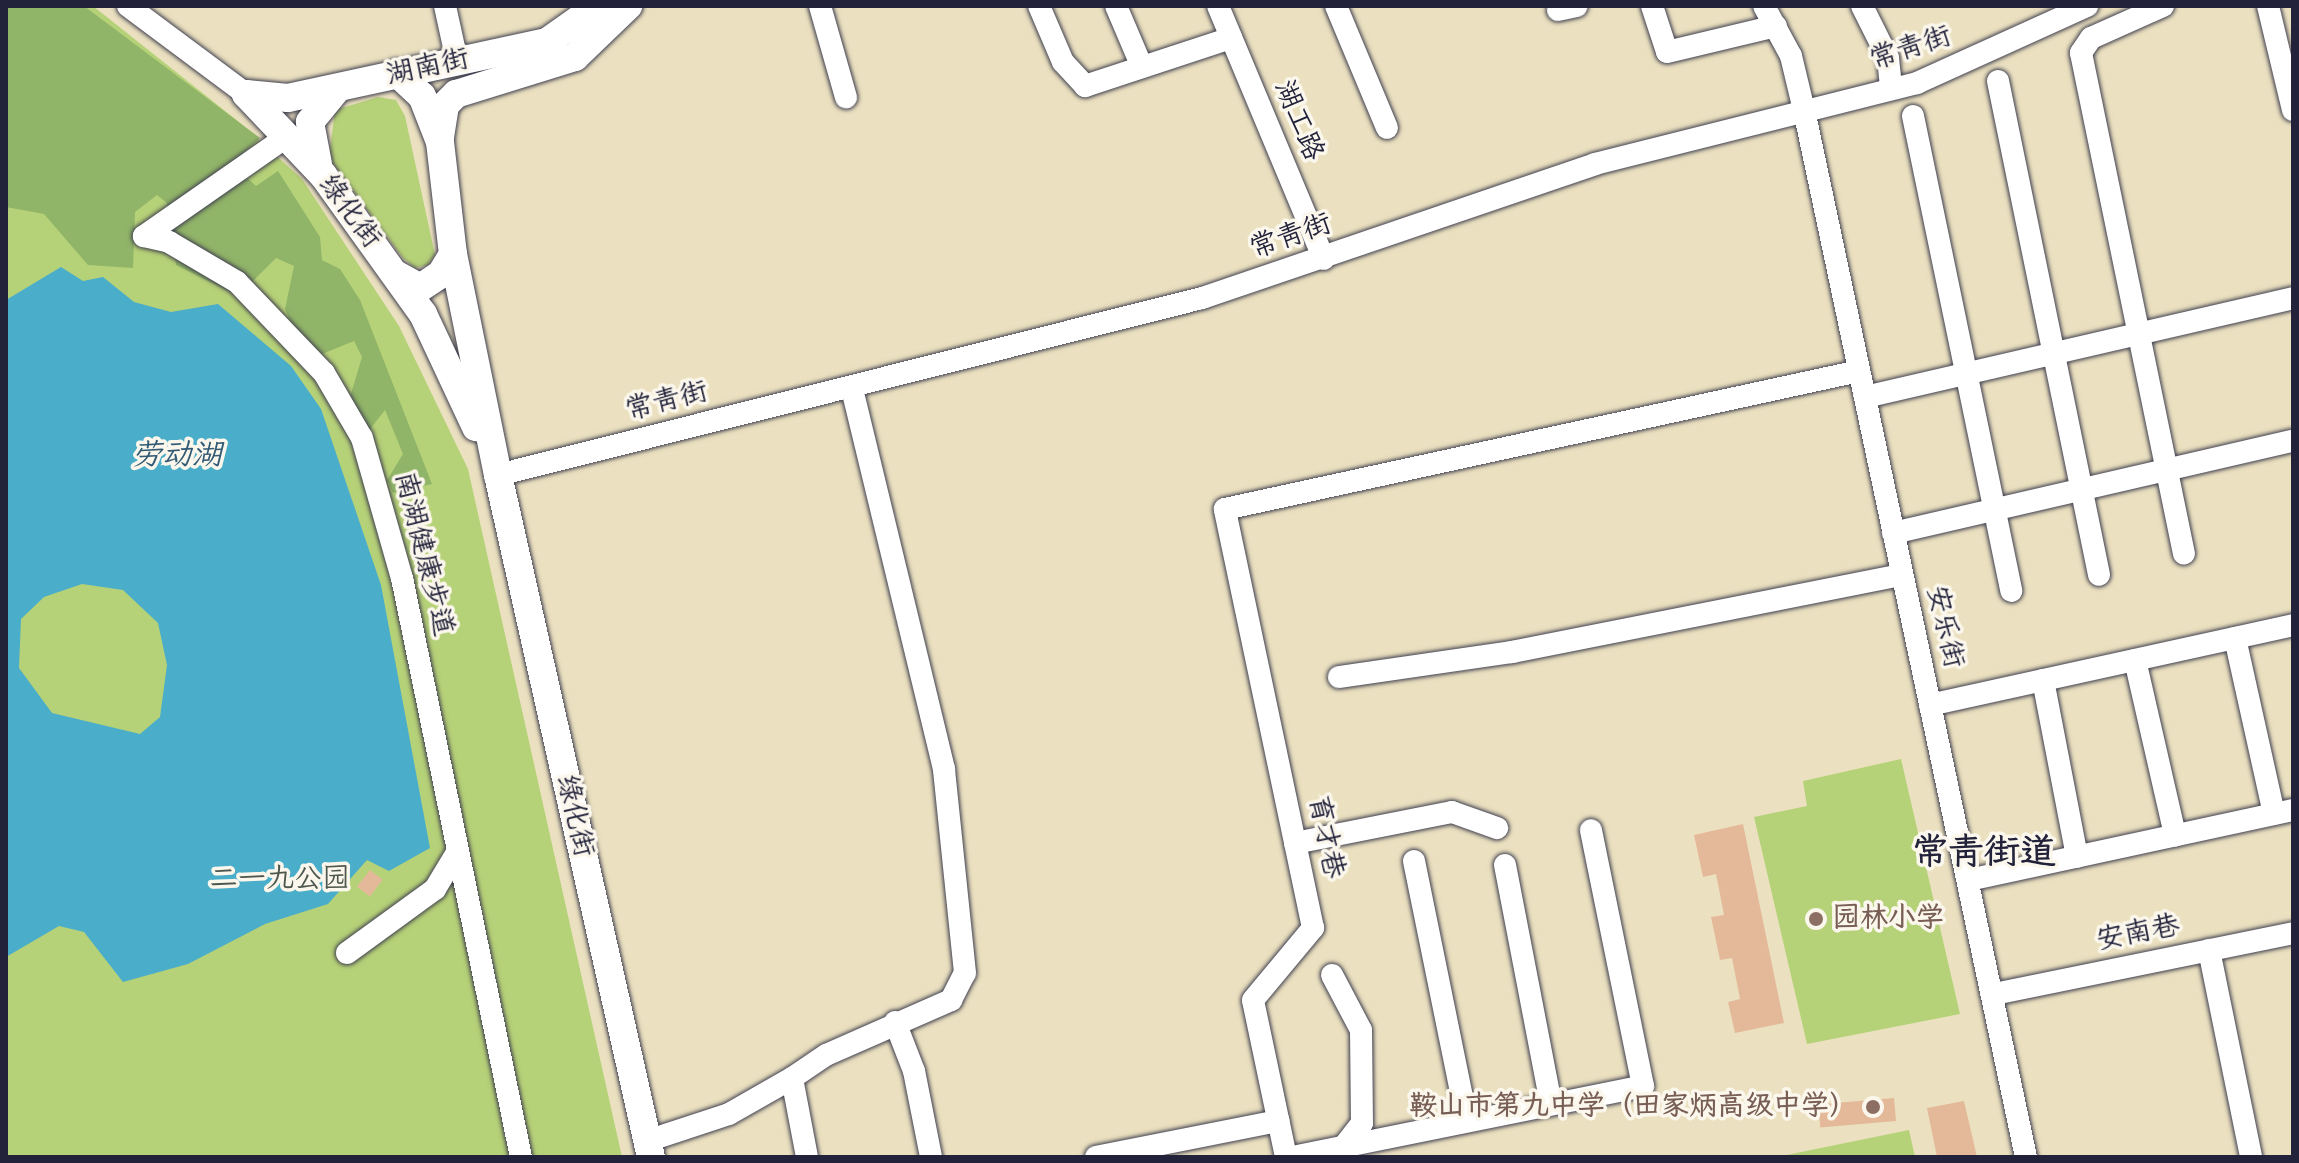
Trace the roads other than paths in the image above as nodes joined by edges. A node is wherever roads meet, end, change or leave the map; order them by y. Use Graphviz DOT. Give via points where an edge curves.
graph roads {
  1 [pos="128,6"];
  2 [pos="445,6"];
  3 [pos="598,6"];
  4 [pos="628,6"];
  5 [pos="820,6"];
  6 [pos="1039,6"];
  7 [pos="1116,6"];
  8 [pos="1218,6"];
  9 [pos="1336,6"];
  10 [pos="1652,6"];
  11 [pos="1764,6"];
  12 [pos="1862,6"];
  13 [pos="2087,6"];
  14 [pos="2163,6"];
  15 [pos="2268,6"];
  16 [pos="1776,26"];
  17 [pos="1231,38"];
  18 [pos="457,61"];
  19 [pos="1142,67"];
  20 [pos="397,73"];
  21 [pos="1998,81"];
  22 [pos="1891,88"];
  23 [pos="337,89"];
  24 [pos="246,94"];
  25 [pos="846,97"];
  26 [pos="1804,110"];
  27 [pos="2293,110"];
  28 [pos="1913,116"];
  29 [pos="1387,128"];
  30 [pos="289,135"];
  31 [pos="440,142"];
  32 [pos="323,175"];
  33 [pos="453,254"];
  34 [pos="1324,259"];
  35 [pos="397,275"];
  36 [pos="2293,298"];
  37 [pos="2139,334"];
  38 [pos="2054,353"];
  39 [pos="1859,371"];
  40 [pos="1966,374"];
  41 [pos="852,388"];
  42 [pos="1865,397"];
  43 [pos="2293,441"];
  44 [pos="2167,471"];
  45 [pos="498,475"];
  46 [pos="2082,490"];
  47 [pos="1994,510"];
  48 [pos="1893,533"];
  49 [pos="2184,554"];
  50 [pos="1901,575"];
  51 [pos="2099,575"];
  52 [pos="2011,591"];
  53 [pos="2293,625"];
  54 [pos="2235,638"];
  55 [pos="2135,660"];
  56 [pos="1339,677"];
  57 [pos="2043,680"];
  58 [pos="1930,705"];
  59 [pos="2284,812"];
  60 [pos="1497,828"];
  61 [pos="1591,830"];
  62 [pos="2175,835"];
  63 [pos="1295,843"];
  64 [pos="456,854"];
  65 [pos="2077,857"];
  66 [pos="1414,861"];
  67 [pos="1505,865"];
  68 [pos="1969,880"];
  69 [pos="2293,933"];
  70 [pos="2209,950"];
  71 [pos="347,953"];
  72 [pos="1332,975"];
  73 [pos="1994,994"];
  74 [pos="895,1022"];
  75 [pos="792,1078"];
  76 [pos="1551,1104"];
  77 [pos="1278,1121"];
  78 [pos="1467,1121"];
  79 [pos="1343,1147"];
  80 [pos="649,1149"];
  81 [pos="521,1157"];
  82 [pos="807,1157"];
  83 [pos="931,1157"];
  84 [pos="1096,1157"];
  85 [pos="1289,1157"];
  86 [pos="2026,1157"];
  87 [pos="2251,1157"];
  1 -- 24 [label="street, 绿化街"];
  2 -- 18 [label="street"];
  3 -- 18 [label="main road, 湖南街" via="547,42"];
  4 -- 31 [label="main road, 湖南街" via="575,57 456,94 445,105"];
  5 -- 25 [label="street"];
  6 -- 19 [label="street" via="1063,62 1085,86"];
  7 -- 19 [label="street"];
  8 -- 17 [label="street, 湖工路"];
  9 -- 29 [label="street"];
  10 -- 16 [label="street" via="1667,52"];
  11 -- 16 [label="street, 安乐街"];
  12 -- 22 [label="street" via="1888,58"];
  13 -- 22 [label="street, 常青街"];
  14 -- 37 [label="street" via="2091,38 2081,53"];
  15 -- 27 [label="street"];
  16 -- 26 [label="street, 安乐街"];
  17 -- 19 [label="street"];
  17 -- 34 [label="street, 湖工路"];
  18 -- 20 [label="main road, 湖南街"];
  20 -- 23 [label="main road, 湖南街"];
  20 -- 31 [label="main road, 绿化街" via="422,96"];
  21 -- 38 [label="street"];
  22 -- 26 [label="street, 常青街"];
  23 -- 24 [label="main road, 湖南街" via="288,98"];
  23 -- 32 [label="main road" via="310,122"];
  24 -- 30 [label="main road, 绿化街"];
  26 -- 34 [label="street, 常青街" via="1595,164"];
  26 -- 39 [label="street, 安乐街"];
  28 -- 40 [label="street"];
  30 -- 32 [label="main road, 绿化街"];
  30 -- 64 [label="street, 南湖健康步道" via="144,236 169,242 237,282 324,373 362,438 402,578"];
  31 -- 33 [label="main road, 绿化街"];
  32 -- 35 [label="main road, 绿化街"];
  33 -- 35 [label="main road" via="441,274 420,288"];
  33 -- 45 [label="main road, 绿化街"];
  34 -- 41 [label="street, 常青街" via="1202,298"];
  35 -- 45 [label="main road, 绿化街" via="445,353"];
  36 -- 37 [label="street"];
  37 -- 38 [label="street"];
  37 -- 44 [label="street"];
  38 -- 40 [label="street"];
  38 -- 46 [label="street"];
  39 -- 42 [label="street, 安乐街"];
  39 -- 63 [label="street, 育才巷" via="1225,509"];
  40 -- 42 [label="street"];
  40 -- 47 [label="street"];
  41 -- 45 [label="street, 常青街"];
  41 -- 74 [label="street" via="944,769 965,973 951,1000"];
  42 -- 48 [label="street, 安乐街"];
  43 -- 44 [label="street"];
  44 -- 46 [label="street"];
  44 -- 49 [label="street"];
  45 -- 80 [label="main road, 绿化街"];
  46 -- 47 [label="street"];
  46 -- 51 [label="street"];
  47 -- 48 [label="street"];
  47 -- 52 [label="street"];
  48 -- 50 [label="street, 安乐街"];
  50 -- 56 [label="street" via="1512,652"];
  50 -- 58 [label="street, 安乐街"];
  53 -- 54 [label="street"];
  54 -- 55 [label="street"];
  54 -- 59 [label="street"];
  55 -- 57 [label="street"];
  55 -- 62 [label="street"];
  57 -- 58 [label="street"];
  57 -- 65 [label="street"];
  58 -- 68 [label="street, 安乐街"];
  59 -- 62 [label="street"];
  60 -- 63 [label="street" via="1452,812"];
  61 -- 76 [label="street" via="1643,1086"];
  62 -- 65 [label="street"];
  63 -- 77 [label="street, 育才巷" via="1313,928 1253,1000"];
  64 -- 71 [label="street" via="435,889"];
  64 -- 81 [label="street, 南湖健康步道"];
  65 -- 68 [label="street"];
  66 -- 78 [label="street"];
  67 -- 76 [label="street"];
  68 -- 73 [label="street, 安乐街"];
  69 -- 70 [label="street, 安南巷"];
  70 -- 73 [label="street, 安南巷"];
  70 -- 87 [label="street"];
  72 -- 79 [label="street" via="1361,1030 1362,1123"];
  73 -- 86 [label="street, 安乐街"];
  74 -- 75 [label="street"];
  74 -- 83 [label="street" via="914,1071"];
  75 -- 80 [label="street" via="729,1114"];
  75 -- 82 [label="street"];
  76 -- 78 [label="street"];
  77 -- 84 [label="street"];
  77 -- 85 [label="street, 育才巷"];
  78 -- 79 [label="street"];
  79 -- 85 [label="street"];
}
